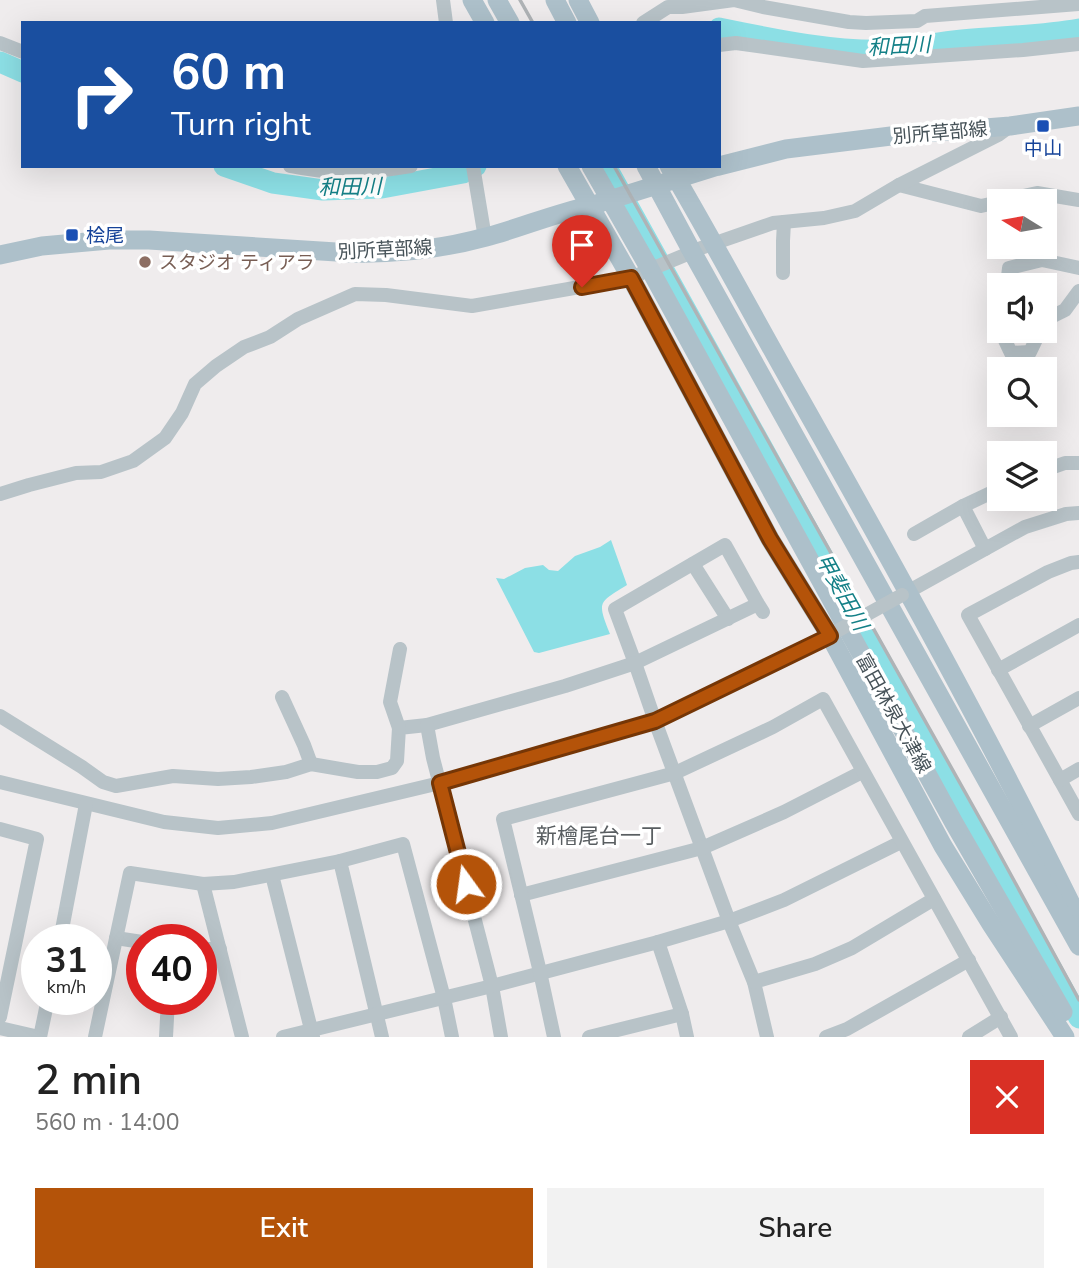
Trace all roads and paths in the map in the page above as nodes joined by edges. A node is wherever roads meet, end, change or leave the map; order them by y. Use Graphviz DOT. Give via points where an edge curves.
graph roads {
  1 [pos="443,0"];
  2 [pos="472,0"];
  3 [pos="497,0"];
  4 [pos="555,0"];
  5 [pos="578,0"];
  6 [pos="734,0"];
  7 [pos="1079,5"];
  8 [pos="446,21"];
  9 [pos="484,21"];
  10 [pos="509,21"];
  11 [pos="566,21"];
  12 [pos="589,21"];
  13 [pos="646,21"];
  14 [pos="0,43"];
  15 [pos="1079,44"];
  16 [pos="721,46"];
  17 [pos="21,51"];
  18 [pos="1079,116"];
  19 [pos="1010,126"];
  20 [pos="721,165"];
  21 [pos="304,168"];
  22 [pos="398,168"];
  23 [pos="472,168"];
  24 [pos="568,168"];
  25 [pos="592,168"];
  26 [pos="647,168"];
  27 [pos="703,168"];
  28 [pos="672,172"];
  29 [pos="899,185"];
  30 [pos="1057,196"];
  31 [pos="1079,200"];
  32 [pos="987,204"];
  33 [pos="590,206"];
  34 [pos="785,222"];
  35 [pos="485,238"];
  36 [pos="697,249"];
  37 [pos="0,255"];
  38 [pos="1079,268"];
  39 [pos="644,271"];
  40 [pos="783,273"];
  41 [pos="1008,273"];
  42 [pos="1079,291"];
  43 [pos="1057,314"];
  44 [pos="1006,343"];
  45 [pos="1034,343"];
  46 [pos="1079,463"];
  47 [pos="1057,466"];
  48 [pos="0,494"];
  49 [pos="987,495"];
  50 [pos="963,506"];
  51 [pos="1079,513"];
  52 [pos="914,534"];
  53 [pos="985,549"];
  54 [pos="1079,562"];
  55 [pos="693,564"];
  56 [pos="905,594"];
  57 [pos="728,619"];
  58 [pos="1079,625"];
  59 [pos="834,633"];
  60 [pos="400,649"];
  61 [pos="635,663"];
  62 [pos="998,670"];
  63 [pos="282,697"];
  64 [pos="1079,698"];
  65 [pos="0,716"];
  66 [pos="655,721"];
  67 [pos="427,725"];
  68 [pos="1029,726"];
  69 [pos="399,728"];
  70 [pos="311,764"];
  71 [pos="1079,769"];
  72 [pos="862,772"];
  73 [pos="675,773"];
  74 [pos="1060,780"];
  75 [pos="0,782"];
  76 [pos="440,783"];
  77 [pos="86,804"];
  78 [pos="1079,814"];
  79 [pos="0,829"];
  80 [pos="901,842"];
  81 [pos="702,848"];
  82 [pos="340,861"];
  83 [pos="272,875"];
  84 [pos="203,884"];
  85 [pos="521,895"];
  86 [pos="934,899"];
  87 [pos="1079,920"];
  88 [pos="729,921"];
  89 [pos="63,924"];
  90 [pos="116,938"];
  91 [pos="126,940"];
  92 [pos="658,942"];
  93 [pos="1079,946"];
  94 [pos="220,949"];
  95 [pos="969,960"];
  96 [pos="540,972"];
  97 [pos="754,982"];
  98 [pos="492,986"];
  99 [pos="4,987"];
  100 [pos="444,998"];
  101 [pos="377,1014"];
  102 [pos="682,1014"];
  103 [pos="44,1015"];
  104 [pos="167,1015"];
  105 [pos="0,1017"];
  106 [pos="1001,1017"];
  107 [pos="0,1028"];
  108 [pos="312,1033"];
  109 [pos="622,1033"];
  110 [pos="39,1037"];
  111 [pos="95,1037"];
  112 [pos="166,1037"];
  113 [pos="242,1037"];
  114 [pos="283,1037"];
  115 [pos="382,1037"];
  116 [pos="452,1037"];
  117 [pos="501,1037"];
  118 [pos="555,1037"];
  119 [pos="589,1037"];
  120 [pos="687,1037"];
  121 [pos="767,1037"];
  122 [pos="827,1037"];
  123 [pos="969,1037"];
  124 [pos="1011,1037"];
  125 [pos="1065,1037"];
  126 [pos="1077,1037"];
  1 -- 8 [label="street"];
  2 -- 9 [label="main road"];
  3 -- 10 [label="main road"];
  4 -- 11 [label="main road"];
  5 -- 12 [label="main road"];
  6 -- 7 [label="street" via="866,23"];
  6 -- 13 [label="street" via="668,7"];
  14 -- 17 [label="street"];
  15 -- 16 [label="street" via="863,61 736,43"];
  18 -- 19 [label="main road, 別所草部線"];
  19 -- 20 [label="main road, 別所草部線" via="786,149"];
  19 -- 29 [label="street"];
  21 -- 22 [label="street" via="338,173"];
  23 -- 35 [label="street"];
  24 -- 33 [label="main road"];
  25 -- 39 [label="main road, 富田林泉大津線, bridge"];
  26 -- 36 [label="main road, bridge"];
  27 -- 28 [label="main road, 別所草部線"];
  28 -- 33 [label="main road, 別所草部線"];
  28 -- 36 [label="main road"];
  29 -- 32 [label="street"];
  29 -- 34 [label="street" via="855,211"];
  30 -- 31 [label="street"];
  33 -- 35 [label="main road, 別所草部線"];
  33 -- 39 [label="main road"];
  34 -- 36 [label="street"];
  34 -- 40 [label="street"];
  35 -- 37 [label="main road, 別所草部線" via="374,254 109,240"];
  36 -- 39 [label="street"];
  36 -- 56 [label="main road"];
  36 -- 93 [label="main road"];
  38 -- 41 [label="street" via="1042,260 1009,268"];
  39 -- 48 [label="street" via="472,306 355,294 298,318 216,366 195,384 164,438 133,461"];
  39 -- 59 [label="main road" via="770,539"];
  39 -- 126 [label="main road, 富田林泉大津線"];
  42 -- 43 [label="street"];
  44 -- 45 [label="street" via="1011,353 1030,352"];
  46 -- 47 [label="street"];
  49 -- 50 [label="street"];
  50 -- 52 [label="street"];
  50 -- 53 [label="street"];
  51 -- 53 [label="street" via="1025,527"];
  53 -- 56 [label="street"];
  54 -- 62 [label="street" via="1048,572 968,615"];
  55 -- 57 [label="street"];
  55 -- 57 [label="street" via="725,545 761,608"];
  55 -- 61 [label="street" via="615,609"];
  56 -- 59 [label="street, bridge"];
  56 -- 87 [label="main road"];
  57 -- 61 [label="street"];
  58 -- 62 [label="street"];
  59 -- 66 [label="street"];
  59 -- 125 [label="main road" via="943,846"];
  60 -- 69 [label="street" via="390,702"];
  61 -- 66 [label="street"];
  61 -- 67 [label="street"];
  62 -- 68 [label="street"];
  63 -- 70 [label="street"];
  64 -- 68 [label="street"];
  65 -- 70 [label="street" via="116,786 173,776 251,777"];
  66 -- 73 [label="street"];
  66 -- 76 [label="street"];
  67 -- 69 [label="street"];
  67 -- 76 [label="street"];
  68 -- 74 [label="street"];
  69 -- 70 [label="street" via="397,761 392,768 358,772"];
  71 -- 74 [label="street"];
  72 -- 73 [label="street" via="823,699"];
  72 -- 80 [label="street"];
  72 -- 81 [label="street"];
  73 -- 81 [label="street"];
  73 -- 85 [label="street" via="503,819"];
  74 -- 78 [label="street"];
  75 -- 77 [label="street"];
  76 -- 77 [label="street" via="272,824 218,828 164,822"];
  76 -- 98 [label="street"];
  77 -- 89 [label="street"];
  79 -- 99 [label="street" via="37,839"];
  80 -- 86 [label="street"];
  80 -- 88 [label="street" via="784,900"];
  81 -- 85 [label="street"];
  81 -- 88 [label="street"];
  82 -- 83 [label="street"];
  82 -- 100 [label="street" via="403,844"];
  82 -- 101 [label="street"];
  83 -- 84 [label="street"];
  83 -- 108 [label="street"];
  84 -- 90 [label="street" via="130,873"];
  84 -- 94 [label="street"];
  85 -- 96 [label="street"];
  86 -- 95 [label="street"];
  86 -- 97 [label="street" via="852,948"];
  88 -- 92 [label="street"];
  88 -- 97 [label="street"];
  90 -- 91 [label="street"];
  90 -- 111 [label="street"];
  92 -- 96 [label="street"];
  92 -- 102 [label="street"];
  94 -- 113 [label="street"];
  95 -- 106 [label="street"];
  95 -- 122 [label="street"];
  96 -- 98 [label="street"];
  96 -- 118 [label="street"];
  97 -- 121 [label="street"];
  98 -- 100 [label="street"];
  98 -- 117 [label="street"];
  99 -- 105 [label="street"];
  100 -- 101 [label="street"];
  100 -- 116 [label="street"];
  101 -- 108 [label="street"];
  101 -- 115 [label="street"];
  102 -- 109 [label="street"];
  102 -- 120 [label="street"];
  103 -- 110 [label="street"];
  104 -- 112 [label="street"];
  106 -- 123 [label="street"];
  106 -- 124 [label="street"];
  107 -- 110 [label="street"];
  108 -- 114 [label="street"];
  109 -- 119 [label="street"];
}
